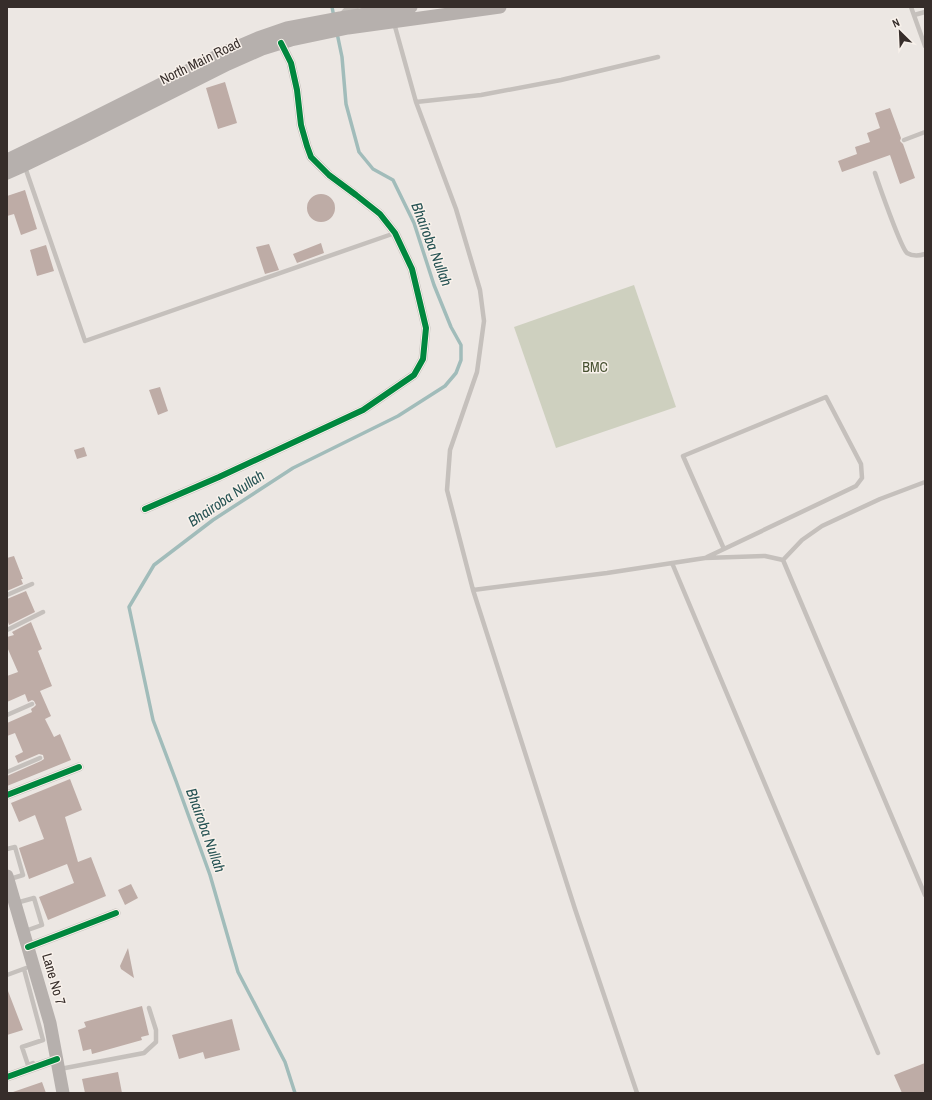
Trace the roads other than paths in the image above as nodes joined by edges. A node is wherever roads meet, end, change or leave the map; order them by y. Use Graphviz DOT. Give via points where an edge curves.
graph roads {
  1 [pos="353,7"];
  2 [pos="408,7"];
  3 [pos="500,7"];
  4 [pos="912,7"];
  5 [pos="925,12"];
  6 [pos="392,13"];
  7 [pos="372,15"];
  8 [pos="914,15"];
  9 [pos="344,21"];
  10 [pos="287,37"];
  11 [pos="925,46"];
  12 [pos="658,57"];
  13 [pos="416,102"];
  14 [pos="925,132"];
  15 [pos="904,140"];
  16 [pos="7,160"];
  17 [pos="25,165"];
  18 [pos="7,173"];
  19 [pos="875,173"];
  20 [pos="395,233"];
  21 [pos="925,254"];
  22 [pos="925,482"];
  23 [pos="145,509"];
  24 [pos="724,549"];
  25 [pos="705,558"];
  26 [pos="783,560"];
  27 [pos="672,562"];
  28 [pos="32,584"];
  29 [pos="473,590"];
  30 [pos="7,595"];
  31 [pos="43,612"];
  32 [pos="7,630"];
  33 [pos="32,704"];
  34 [pos="7,714"];
  35 [pos="40,758"];
  36 [pos="79,767"];
  37 [pos="7,771"];
  38 [pos="7,795"];
  39 [pos="7,849"];
  40 [pos="8,878"];
  41 [pos="925,895"];
  42 [pos="15,903"];
  43 [pos="116,913"];
  44 [pos="23,932"];
  45 [pos="28,947"];
  46 [pos="28,967"];
  47 [pos="7,975"];
  48 [pos="149,1008"];
  49 [pos="878,1053"];
  50 [pos="57,1061"];
  51 [pos="7,1077"];
  52 [pos="63,1093"];
  53 [pos="637,1093"];
  1 -- 9 [label="street"];
  2 -- 6 [label="main road, North Main Road"];
  3 -- 6 [label="main road, North Main Road" via="419,18"];
  4 -- 8 [label="lane"];
  5 -- 8 [label="lane"];
  6 -- 7 [label="main road, North Main Road"];
  6 -- 13 [label="lane"];
  7 -- 9 [label="main road, North Main Road"];
  8 -- 11 [label="lane"];
  9 -- 10 [label="main road, North Main Road"];
  10 -- 16 [label="main road, North Main Road" via="258,38 223,53"];
  10 -- 17 [label="main road, North Main Road"];
  10 -- 20 [label="street" via="301,125 311,157 329,175 380,214"];
  12 -- 13 [label="lane" via="561,80 481,95"];
  13 -- 29 [label="lane" via="456,209 480,290 484,322 477,372 450,450 447,490"];
  14 -- 15 [label="lane"];
  17 -- 18 [label="main road, North Main Road"];
  17 -- 20 [label="lane" via="85,341"];
  19 -- 21 [label="lane" via="906,252 914,256"];
  20 -- 23 [label="street" via="412,269 426,328 423,359 414,375 363,410"];
  22 -- 26 [label="lane" via="880,499 822,526 802,540"];
  24 -- 24 [label="lane" via="856,486 862,478 861,464 826,397 683,456"];
  24 -- 25 [label="lane"];
  25 -- 26 [label="lane" via="765,556"];
  25 -- 27 [label="lane"];
  26 -- 41 [label="lane"];
  27 -- 29 [label="lane"];
  27 -- 49 [label="lane"];
  28 -- 30 [label="lane"];
  29 -- 53 [label="lane" via="572,901"];
  31 -- 32 [label="lane"];
  33 -- 34 [label="lane"];
  35 -- 37 [label="lane"];
  36 -- 38 [label="street"];
  39 -- 40 [label="lane" via="14,847 23,875"];
  40 -- 42 [label="main road, Lane No 7"];
  42 -- 44 [label="main road, Lane No 7"];
  42 -- 44 [label="lane" via="34,898 42,925"];
  43 -- 45 [label="street"];
  44 -- 45 [label="main road, Lane No 7"];
  45 -- 46 [label="main road, Lane No 7"];
  46 -- 47 [label="lane"];
  46 -- 50 [label="main road, Lane No 7" via="50,1023"];
  46 -- 50 [label="lane" via="43,1040 22,1047 28,1065"];
  48 -- 50 [label="lane" via="156,1030 156,1042 144,1053"];
  50 -- 51 [label="street"];
  50 -- 52 [label="main road, Lane No 7"];
}
